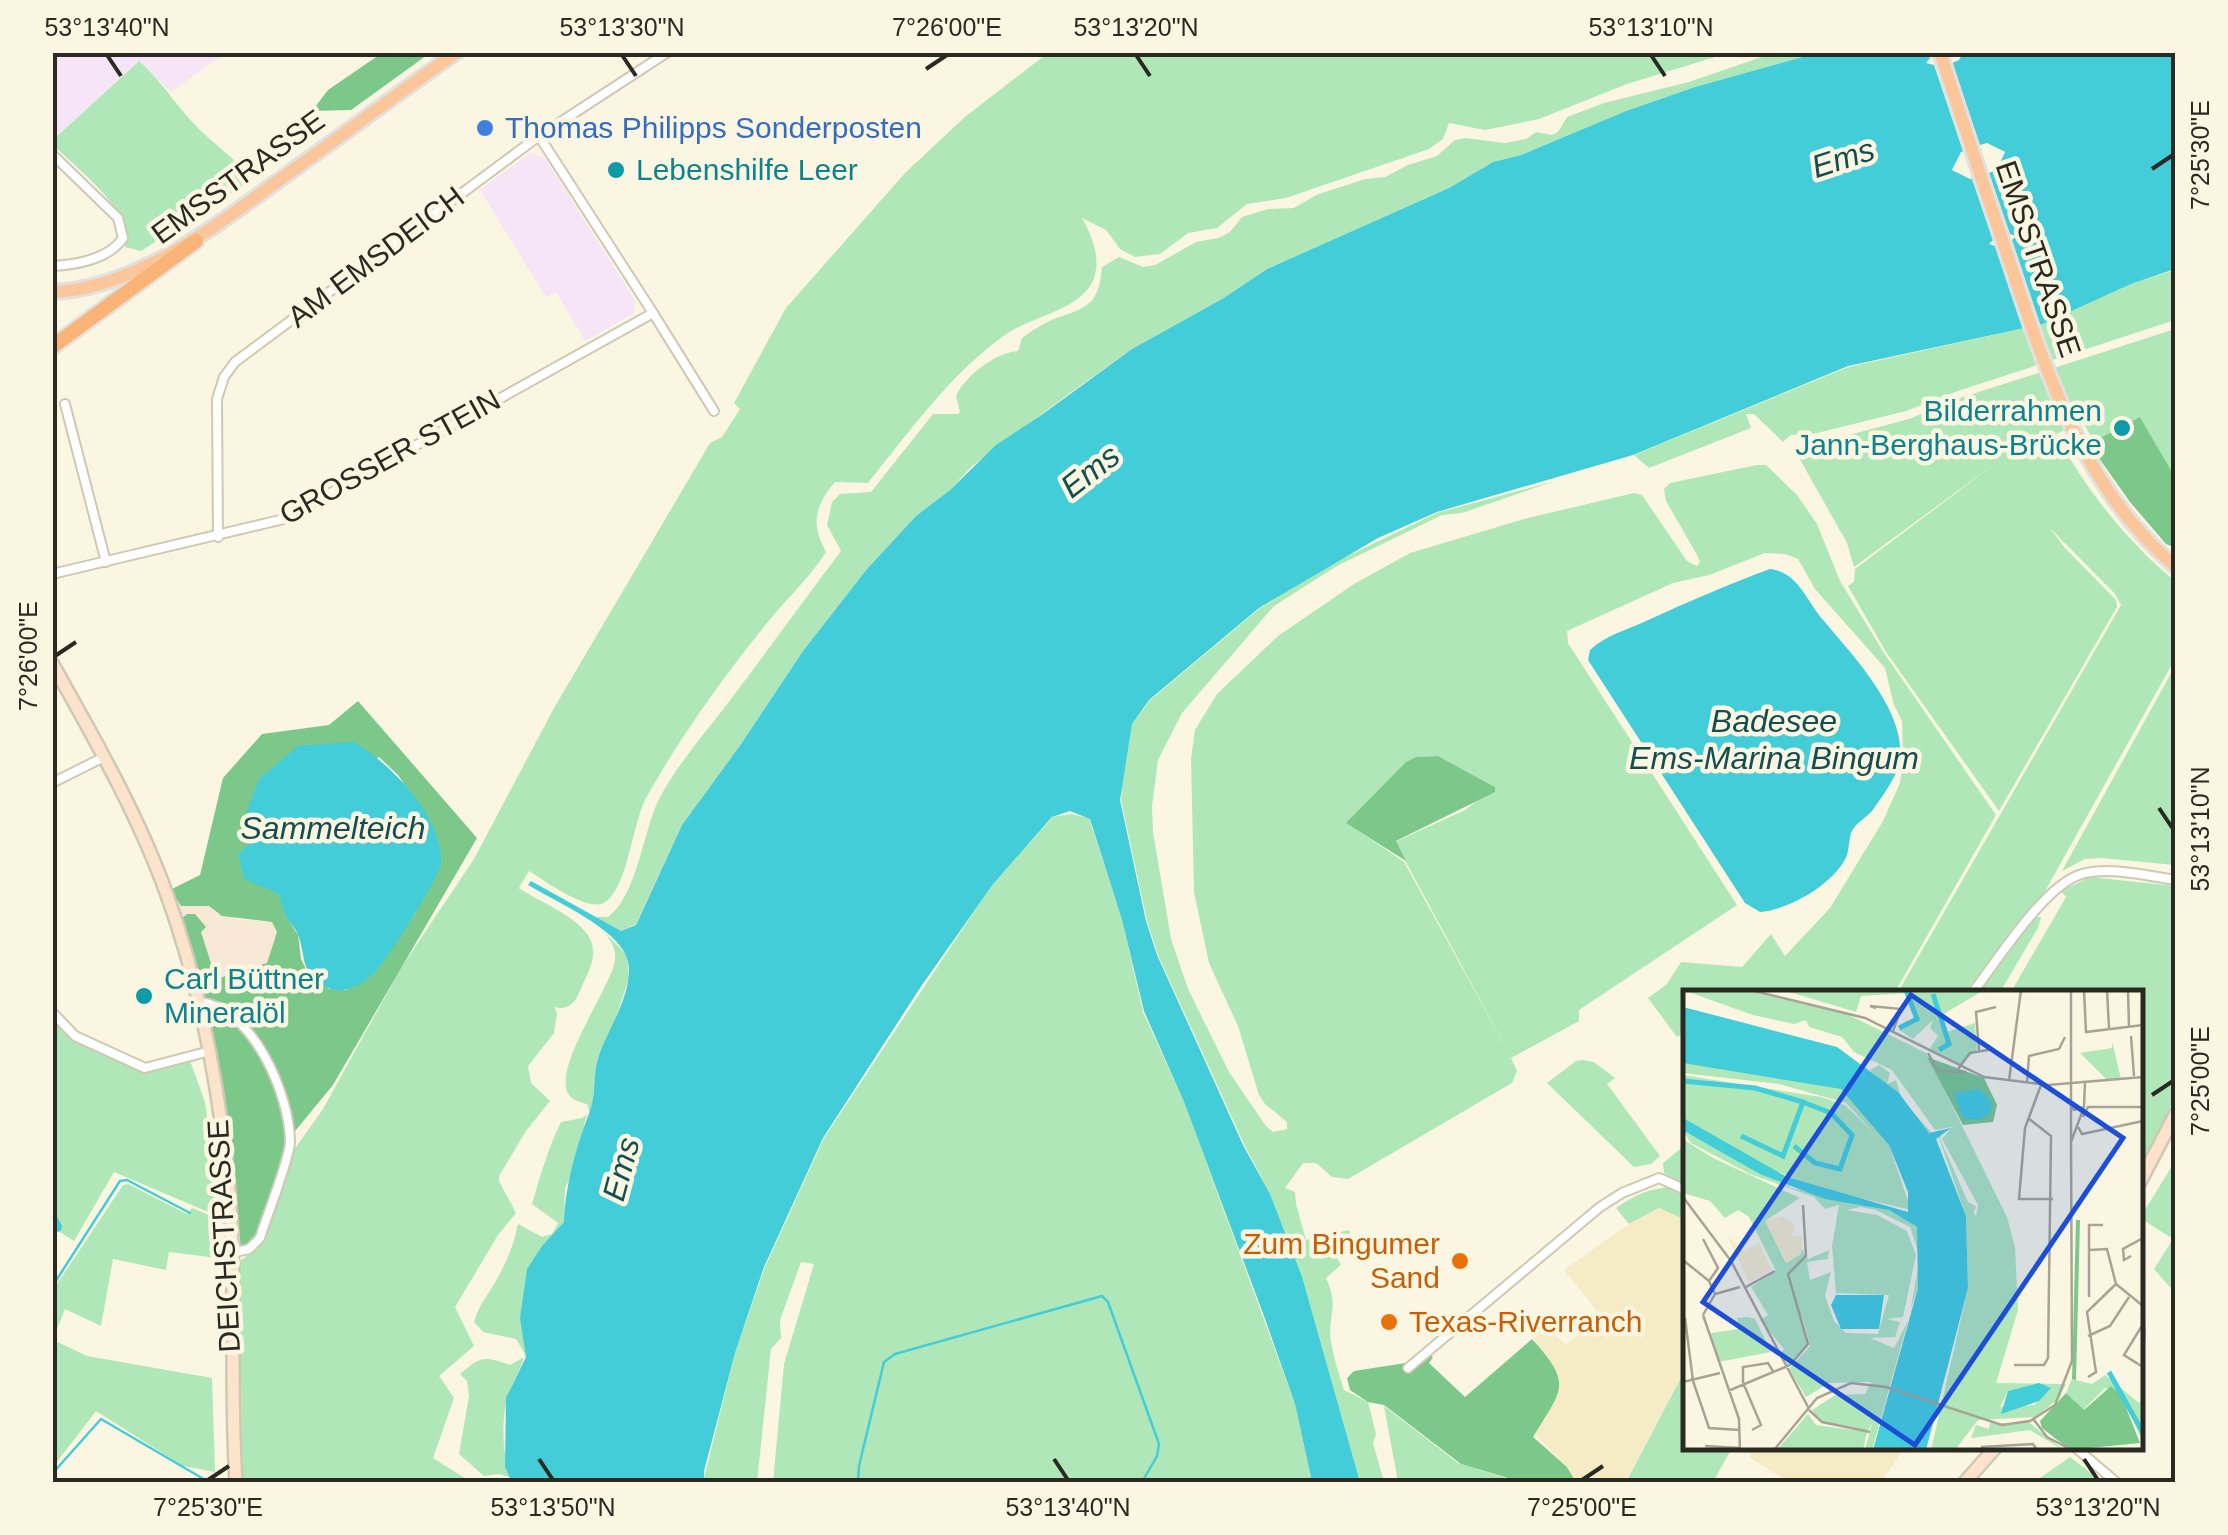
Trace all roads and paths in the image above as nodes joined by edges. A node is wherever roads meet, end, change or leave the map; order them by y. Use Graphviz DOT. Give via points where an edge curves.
graph roads {
  1 [pos="457,52"];
  2 [pos="668,52"];
  3 [pos="1940,52"];
  4 [pos="539,136"];
  5 [pos="52,154"];
  6 [pos="196,241"];
  7 [pos="52,266"];
  8 [pos="52,292"];
  9 [pos="653,313"];
  10 [pos="52,347"];
  11 [pos="65,404"];
  12 [pos="714,412"];
  13 [pos="218,536"];
  14 [pos="106,562"];
  15 [pos="2176,567"];
  16 [pos="52,574"];
  17 [pos="52,662"];
  18 [pos="104,757"];
  19 [pos="52,783"];
  20 [pos="2176,880"];
  21 [pos="1974,990"];
  22 [pos="199,1002"];
  23 [pos="52,1012"];
  24 [pos="210,1051"];
  25 [pos="2176,1113"];
  26 [pos="2143,1176"];
  27 [pos="1683,1189"];
  28 [pos="231,1253"];
  29 [pos="1408,1368"];
  30 [pos="1993,1450"];
  31 [pos="2078,1450"];
  32 [pos="236,1482"];
  33 [pos="1965,1482"];
  34 [pos="2116,1482"];
  1 -- 6 [label="main road, EMSSTRASSE"];
  2 -- 4 [label="street, AM EMSDEICH"];
  3 -- 15 [label="main road, EMSSTRASSE" via="2035,338 2079,444 2118,506"];
  4 -- 9 [label="street"];
  4 -- 13 [label="street, AM EMSDEICH" via="235,362 217,399"];
  5 -- 7 [label="street" via="118,218 124,238 108,253"];
  6 -- 8 [label="main road" via="86,287"];
  6 -- 10 [label="highway, EMSSTRASSE"];
  9 -- 12 [label="street"];
  9 -- 13 [label="street, GROSSER STEIN" via="284,520"];
  11 -- 14 [label="street"];
  13 -- 14 [label="street, GROSSER STEIN"];
  14 -- 16 [label="street, GROSSER STEIN"];
  17 -- 18 [label="main road, DEICHSTRASSE"];
  18 -- 19 [label="street"];
  18 -- 22 [label="main road, DEICHSTRASSE" via="166,894"];
  20 -- 21 [label="street" via="2108,872 2064,882"];
  22 -- 24 [label="main road, DEICHSTRASSE"];
  22 -- 28 [label="street" via="224,1010 261,1049 282,1094 290,1142 260,1238"];
  23 -- 24 [label="street" via="75,1036 145,1068"];
  24 -- 28 [label="main road, DEICHSTRASSE"];
  25 -- 26 [label="main road"];
  27 -- 29 [label="street" via="1659,1178 1600,1207"];
  28 -- 32 [label="main road, DEICHSTRASSE"];
  30 -- 33 [label="main road"];
  31 -- 34 [label="street"];
}
